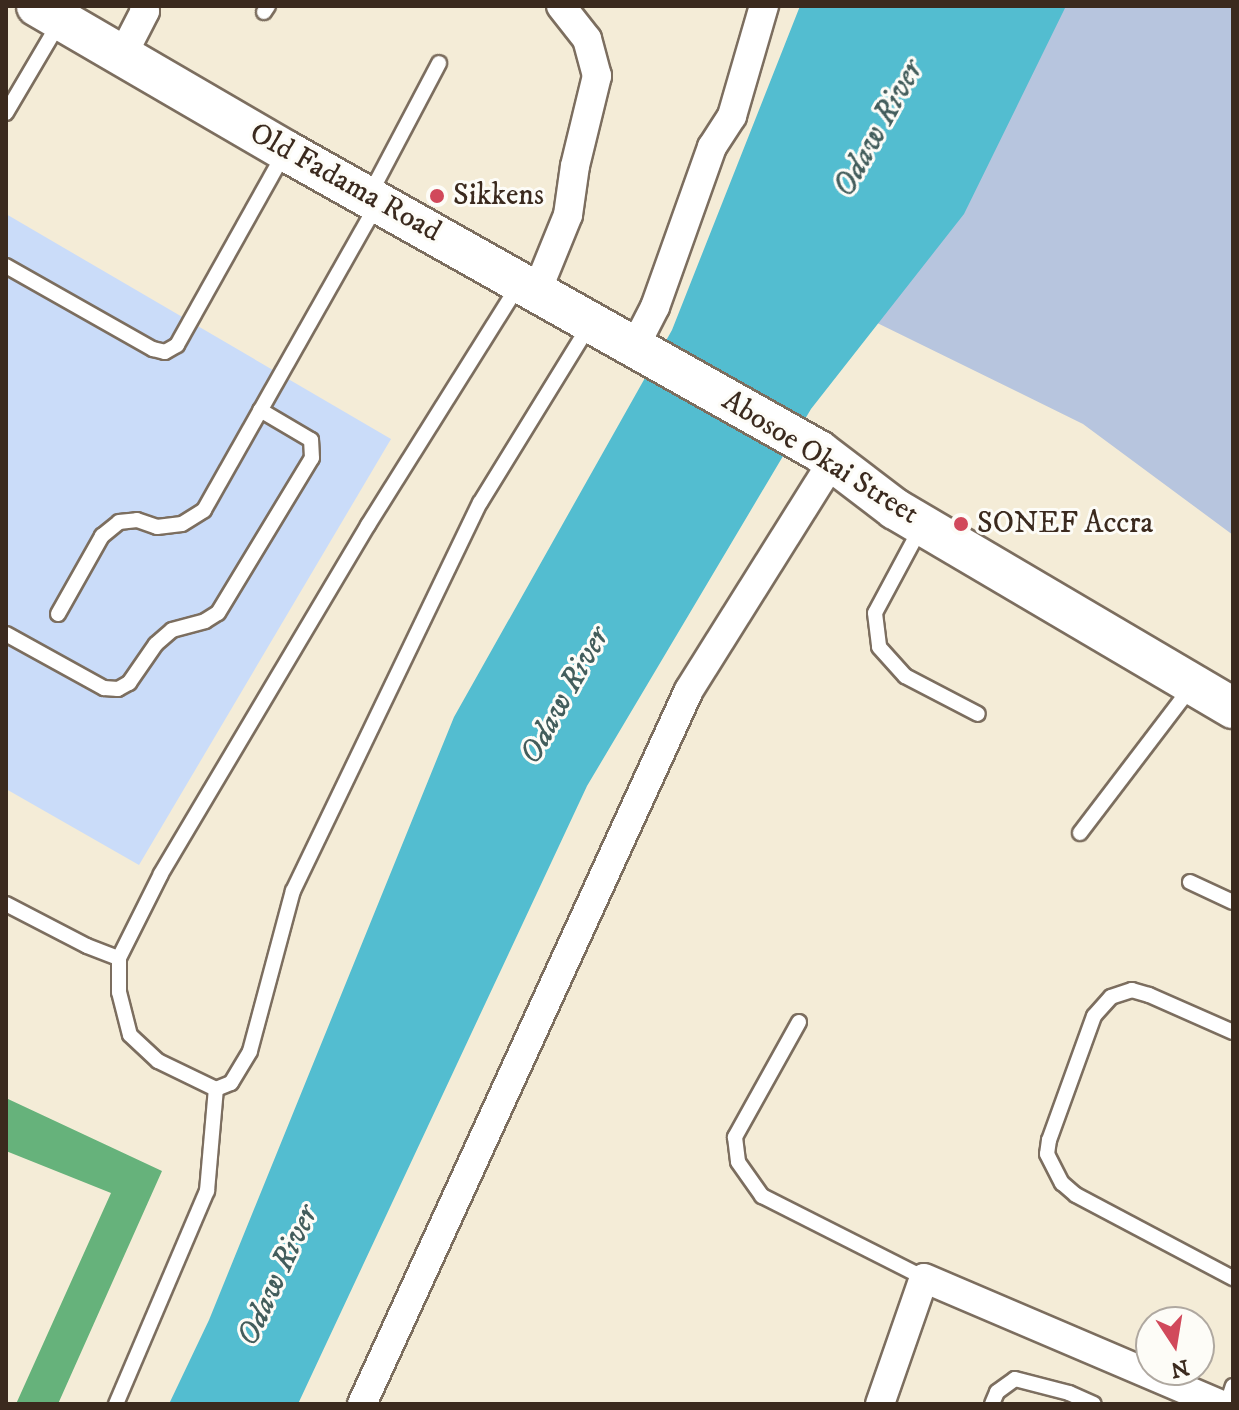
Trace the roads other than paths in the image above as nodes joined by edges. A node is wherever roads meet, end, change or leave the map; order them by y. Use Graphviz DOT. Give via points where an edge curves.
graph roads {
  1 [pos="561,6"];
  2 [pos="764,6"];
  3 [pos="146,8"];
  4 [pos="49,13"];
  5 [pos="123,54"];
  6 [pos="439,63"];
  7 [pos="6,113"];
  8 [pos="286,151"];
  9 [pos="374,199"];
  10 [pos="6,266"];
  11 [pos="529,286"];
  12 [pos="592,321"];
  13 [pos="645,351"];
  14 [pos="260,410"];
  15 [pos="826,456"];
  16 [pos="923,524"];
  17 [pos="58,614"];
  18 [pos="6,634"];
  19 [pos="1194,683"];
  20 [pos="1233,708"];
  21 [pos="978,714"];
  22 [pos="1080,833"];
  23 [pos="1190,882"];
  24 [pos="1233,902"];
  25 [pos="6,904"];
  26 [pos="119,958"];
  27 [pos="799,1022"];
  28 [pos="1233,1032"];
  29 [pos="216,1089"];
  30 [pos="924,1278"];
  31 [pos="1233,1278"];
  32 [pos="1233,1386"];
  33 [pos="1173,1396"];
  34 [pos="116,1404"];
  35 [pos="362,1404"];
  36 [pos="880,1404"];
  37 [pos="992,1404"];
  38 [pos="1094,1404"];
  39 [pos="1220,1404"];
  40 [pos="1227,1404"];
  1 -- 11 [label="street" via="587,39 597,76 568,215"];
  2 -- 13 [label="street" via="732,116 712,147 655,307"];
  3 -- 5 [label="street"];
  4 -- 5 [label="street, Old Fadama Road"];
  4 -- 7 [label="lane"];
  5 -- 8 [label="street, Old Fadama Road"];
  6 -- 9 [label="lane"];
  8 -- 9 [label="street, Old Fadama Road"];
  8 -- 10 [label="lane" via="177,345 165,352"];
  9 -- 11 [label="street, Old Fadama Road"];
  9 -- 14 [label="lane"];
  11 -- 12 [label="street, Old Fadama Road"];
  11 -- 26 [label="lane" via="273,686 161,874"];
  12 -- 13 [label="street, Old Fadama Road"];
  12 -- 29 [label="lane" via="480,503 293,891 250,1051 231,1083"];
  13 -- 15 [label="street, Abosoe Okai Street"];
  14 -- 17 [label="lane" via="204,510 182,524 119,522 102,536"];
  14 -- 18 [label="lane" via="311,440 312,458 218,613 172,630 129,683 118,689 104,688"];
  15 -- 16 [label="street, Abosoe Okai Street"];
  15 -- 35 [label="street" via="689,690"];
  16 -- 19 [label="street, Abosoe Okai Street"];
  16 -- 21 [label="lane" via="875,613 879,647 905,676"];
  19 -- 20 [label="street, Abosoe Okai Street"];
  19 -- 22 [label="lane"];
  23 -- 24 [label="lane"];
  25 -- 26 [label="lane"];
  26 -- 29 [label="lane" via="119,992 130,1035 158,1061"];
  27 -- 30 [label="lane" via="735,1137 738,1162 762,1196"];
  28 -- 31 [label="lane" via="1132,990 1111,997 1094,1016 1047,1154 1062,1183 1076,1195"];
  29 -- 34 [label="lane" via="207,1191"];
  30 -- 33 [label="street"];
  30 -- 36 [label="street"];
  32 -- 40 [label="lane"];
  33 -- 39 [label="street"];
  37 -- 38 [label="lane" via="997,1392 1015,1379"];
}
